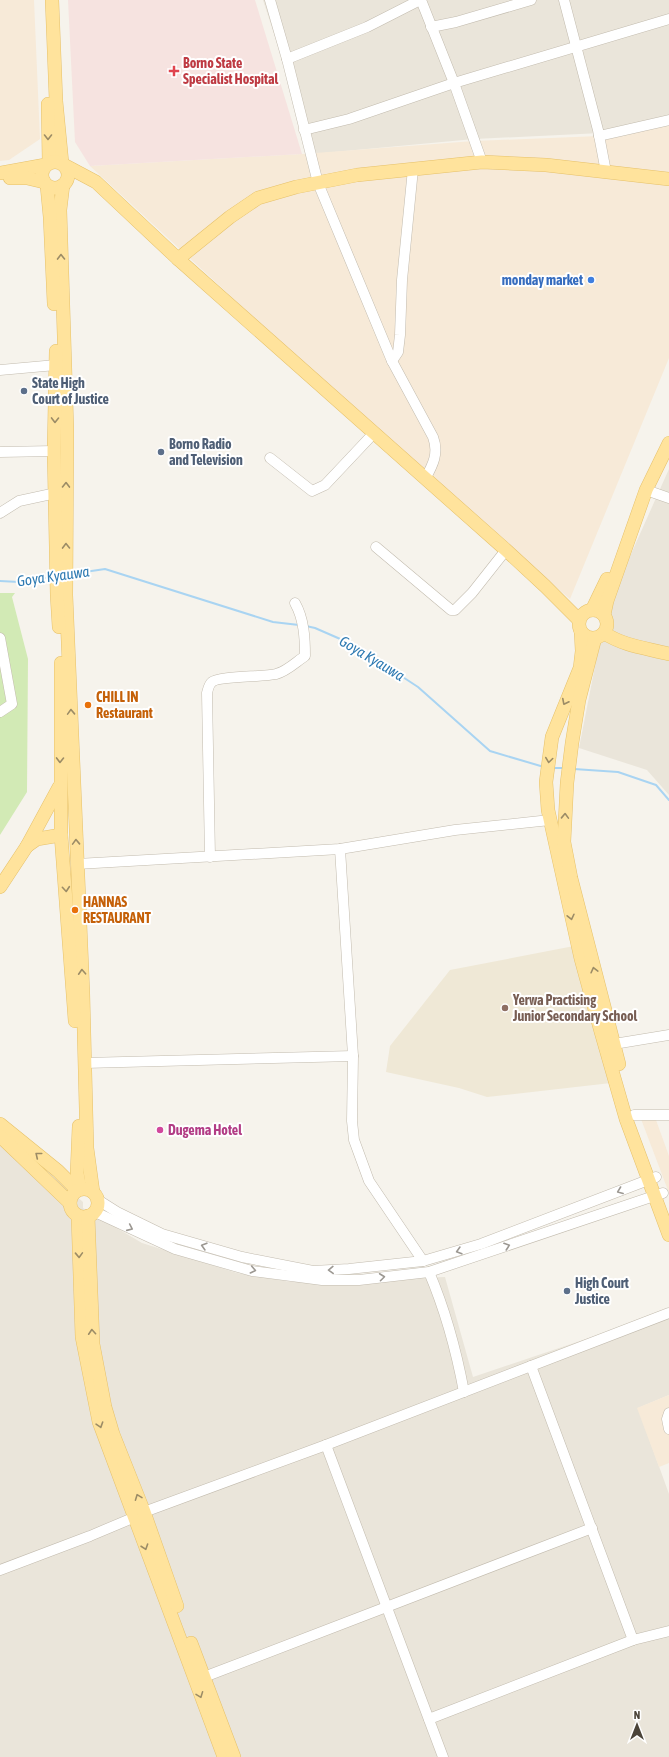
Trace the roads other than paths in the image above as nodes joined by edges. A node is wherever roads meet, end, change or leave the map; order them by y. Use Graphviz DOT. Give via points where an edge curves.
graph roads {
  1 [pos="44,0"];
  2 [pos="52,0"];
  3 [pos="270,0"];
  4 [pos="420,0"];
  5 [pos="531,0"];
  6 [pos="564,0"];
  7 [pos="669,19"];
  8 [pos="431,27"];
  9 [pos="576,46"];
  10 [pos="287,59"];
  11 [pos="454,83"];
  12 [pos="669,120"];
  13 [pos="304,130"];
  14 [pos="599,136"];
  15 [pos="482,162"];
  16 [pos="55,164"];
  17 [pos="413,169"];
  18 [pos="606,172"];
  19 [pos="0,173"];
  20 [pos="0,178"];
  21 [pos="669,179"];
  22 [pos="96,182"];
  23 [pos="65,183"];
  24 [pos="318,183"];
  25 [pos="45,184"];
  26 [pos="178,259"];
  27 [pos="392,361"];
  28 [pos="56,365"];
  29 [pos="0,370"];
  30 [pos="374,433"];
  31 [pos="669,443"];
  32 [pos="0,452"];
  33 [pos="54,452"];
  34 [pos="270,458"];
  35 [pos="425,479"];
  36 [pos="646,490"];
  37 [pos="56,493"];
  38 [pos="669,498"];
  39 [pos="0,513"];
  40 [pos="61,524"];
  41 [pos="376,547"];
  42 [pos="506,550"];
  43 [pos="62,595"];
  44 [pos="297,607"];
  45 [pos="593,623"];
  46 [pos="0,638"];
  47 [pos="664,652"];
  48 [pos="0,712"];
  49 [pos="60,786"];
  50 [pos="550,820"];
  51 [pos="61,835"];
  52 [pos="27,846"];
  53 [pos="340,849"];
  54 [pos="210,857"];
  55 [pos="77,864"];
  56 [pos="0,887"];
  57 [pos="669,1035"];
  58 [pos="614,1044"];
  59 [pos="353,1056"];
  60 [pos="86,1063"];
  61 [pos="634,1114"];
  62 [pos="669,1114"];
  63 [pos="0,1124"];
  64 [pos="0,1136"];
  65 [pos="77,1162"];
  66 [pos="58,1171"];
  67 [pos="652,1178"];
  68 [pos="78,1190"];
  69 [pos="659,1194"];
  70 [pos="70,1203"];
  71 [pos="90,1207"];
  72 [pos="669,1208"];
  73 [pos="669,1235"];
  74 [pos="423,1261"];
  75 [pos="429,1272"];
  76 [pos="669,1313"];
  77 [pos="531,1366"];
  78 [pos="464,1392"];
  79 [pos="669,1413"];
  80 [pos="669,1429"];
  81 [pos="326,1445"];
  82 [pos="140,1515"];
  83 [pos="592,1528"];
  84 [pos="0,1570"];
  85 [pos="386,1608"];
  86 [pos="669,1631"];
  87 [pos="633,1640"];
  88 [pos="204,1677"];
  89 [pos="429,1719"];
  90 [pos="224,1757"];
  91 [pos="234,1757"];
  92 [pos="443,1757"];
  1 -- 16 [label="main road, one-way"];
  2 -- 16 [label="main road" via="56,101"];
  3 -- 10 [label="street"];
  4 -- 8 [label="street"];
  4 -- 10 [label="street" via="367,27"];
  5 -- 8 [label="street"];
  6 -- 9 [label="street"];
  7 -- 9 [label="street"];
  8 -- 11 [label="street"];
  9 -- 11 [label="street"];
  9 -- 14 [label="street"];
  10 -- 13 [label="street"];
  11 -- 13 [label="street" via="349,119"];
  11 -- 15 [label="street"];
  12 -- 14 [label="street"];
  13 -- 24 [label="street"];
  14 -- 18 [label="street"];
  15 -- 17 [label="main road"];
  15 -- 18 [label="main road" via="546,165"];
  16 -- 19 [label="main road"];
  16 -- 22 [label="main road"];
  16 -- 23 [label="main road" via="68,172"];
  16 -- 25 [label="main road" via="42,174"];
  17 -- 24 [label="main road" via="357,175"];
  17 -- 27 [label="street" via="402,280 400,335 398,352"];
  18 -- 21 [label="main road"];
  20 -- 25 [label="main road" via="27,178"];
  22 -- 23 [label="main road"];
  22 -- 26 [label="main road"];
  23 -- 25 [label="main road" via="54,188"];
  40 -- 23 [label="main road, one-way" via="66,423 60,216"];
  24 -- 26 [label="main road" via="258,198"];
  24 -- 27 [label="street"];
  25 -- 28 [label="main road" via="50,217"];
  26 -- 30 [label="main road"];
  27 -- 35 [label="street" via="437,447"];
  28 -- 29 [label="street"];
  28 -- 33 [label="main road, one-way"];
  30 -- 34 [label="street" via="325,485 312,491"];
  30 -- 35 [label="main road"];
  31 -- 36 [label="main road"];
  32 -- 33 [label="street"];
  33 -- 37 [label="main road"];
  35 -- 42 [label="main road"];
  36 -- 38 [label="street"];
  36 -- 45 [label="main road" via="607,601"];
  37 -- 39 [label="street" via="19,501"];
  37 -- 40 [label="main road"];
  40 -- 43 [label="main road"];
  41 -- 42 [label="street" via="451,610 455,610 472,593"];
  42 -- 45 [label="main road" via="545,586"];
  43 -- 49 [label="main road, one-way"];
  55 -- 43 [label="main road, one-way"];
  44 -- 54 [label="street" via="305,641 305,656 278,674 227,678 210,683 207,693"];
  45 -- 47 [label="main road" via="615,640"];
  45 -- 50 [label="main road, one-way" via="582,651 580,668 552,737 546,782"];
  58 -- 45 [label="main road, one-way" via="564,842 566,783"];
  46 -- 48 [label="street" via="12,704"];
  49 -- 51 [label="main road"];
  49 -- 52 [label="main road"];
  50 -- 53 [label="street" via="455,830"];
  50 -- 67 [label="main road, one-way" via="584,972 626,1119"];
  51 -- 52 [label="main road" via="37,839"];
  51 -- 65 [label="main road, one-way" via="77,1040"];
  52 -- 56 [label="main road"];
  53 -- 54 [label="street"];
  53 -- 59 [label="street"];
  54 -- 55 [label="street"];
  60 -- 55 [label="main road, one-way"];
  57 -- 58 [label="street"];
  58 -- 61 [label="main road"];
  59 -- 60 [label="street"];
  59 -- 74 [label="street" via="352,1121 354,1140 363,1169"];
  60 -- 71 [label="main road"];
  61 -- 62 [label="street"];
  61 -- 67 [label="main road"];
  66 -- 63 [label="main road, one-way"];
  64 -- 70 [label="main road"];
  65 -- 66 [label="main road" via="73,1169 66,1172"];
  65 -- 68 [label="main road"];
  66 -- 68 [label="main road"];
  67 -- 69 [label="main road"];
  67 -- 74 [label="street, one-way" via="481,1244"];
  68 -- 70 [label="main road" via="73,1194"];
  68 -- 71 [label="main road" via="89,1190"];
  69 -- 72 [label="main road"];
  69 -- 73 [label="main road"];
  75 -- 69 [label="street, one-way"];
  70 -- 71 [label="main road" via="73,1212"];
  74 -- 71 [label="street, one-way" via="313,1271 242,1257 162,1234 116,1212"];
  71 -- 75 [label="street, one-way" via="175,1248 252,1271 322,1280 359,1280"];
  71 -- 82 [label="main road" via="82,1337 99,1422"];
  75 -- 78 [label="street" via="444,1308"];
  76 -- 77 [label="street"];
  77 -- 78 [label="street"];
  77 -- 83 [label="street"];
  78 -- 81 [label="street"];
  79 -- 80 [label="street"];
  81 -- 82 [label="street"];
  81 -- 85 [label="street"];
  82 -- 84 [label="street"];
  82 -- 88 [label="main road"];
  82 -- 90 [label="main road, one-way"];
  83 -- 85 [label="street"];
  83 -- 87 [label="street"];
  85 -- 88 [label="street"];
  85 -- 89 [label="street"];
  86 -- 87 [label="street"];
  87 -- 89 [label="street"];
  88 -- 91 [label="main road"];
  89 -- 92 [label="street"];
}
